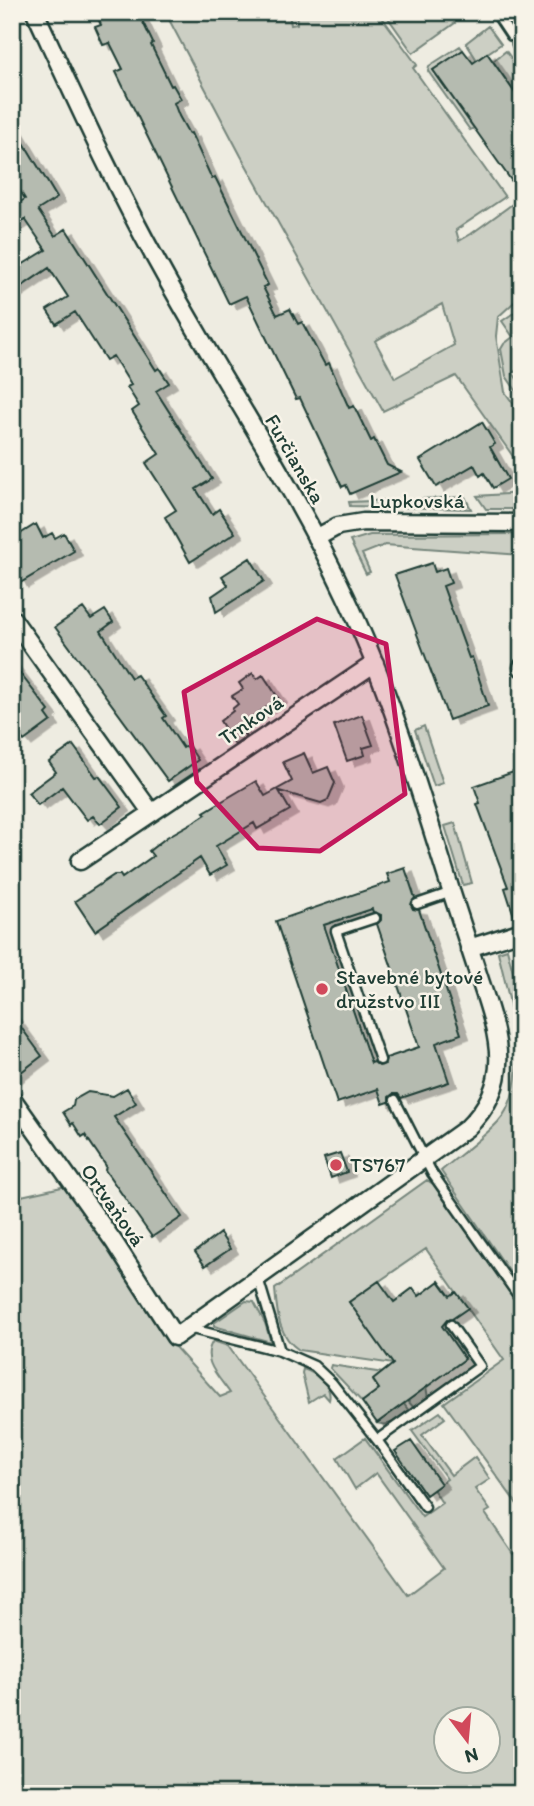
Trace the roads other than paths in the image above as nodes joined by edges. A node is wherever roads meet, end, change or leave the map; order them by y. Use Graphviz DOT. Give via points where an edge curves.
graph roads {
  1 [pos="35,12"];
  2 [pos="495,12"];
  3 [pos="511,36"];
  4 [pos="522,523"];
  5 [pos="316,538"];
  6 [pos="12,618"];
  7 [pos="375,663"];
  8 [pos="151,812"];
  9 [pos="80,861"];
  10 [pos="452,892"];
  11 [pos="417,904"];
  12 [pos="375,918"];
  13 [pos="522,930"];
  14 [pos="469,948"];
  15 [pos="380,1060"];
  16 [pos="12,1098"];
  17 [pos="395,1100"];
  18 [pos="424,1161"];
  19 [pos="258,1278"];
  20 [pos="522,1300"];
  21 [pos="451,1325"];
  22 [pos="181,1333"];
  23 [pos="280,1352"];
  24 [pos="377,1440"];
  25 [pos="425,1507"];
  1 -- 5 [label="street, Furčianska" via="160,268"];
  2 -- 3 [label="lane"];
  4 -- 5 [label="street, Lupkovská" via="351,523"];
  5 -- 7 [label="street, Furčianska"];
  6 -- 8 [label="street"];
  7 -- 8 [label="street, Trnková"];
  7 -- 10 [label="street, Furčianska"];
  8 -- 9 [label="street, Trnková"];
  10 -- 11 [label="lane"];
  10 -- 14 [label="street, Furčianska"];
  12 -- 15 [label="lane" via="336,931"];
  13 -- 14 [label="street"];
  14 -- 18 [label="street, Furčianska" via="493,1020 498,1074 481,1115"];
  16 -- 22 [label="street, Ortvaňová"];
  17 -- 18 [label="lane"];
  18 -- 19 [label="street"];
  18 -- 20 [label="lane"];
  19 -- 22 [label="street"];
  19 -- 23 [label="lane"];
  21 -- 24 [label="lane" via="480,1366"];
  22 -- 23 [label="lane"];
  23 -- 24 [label="lane" via="306,1361 325,1375"];
  24 -- 25 [label="lane"];
}
